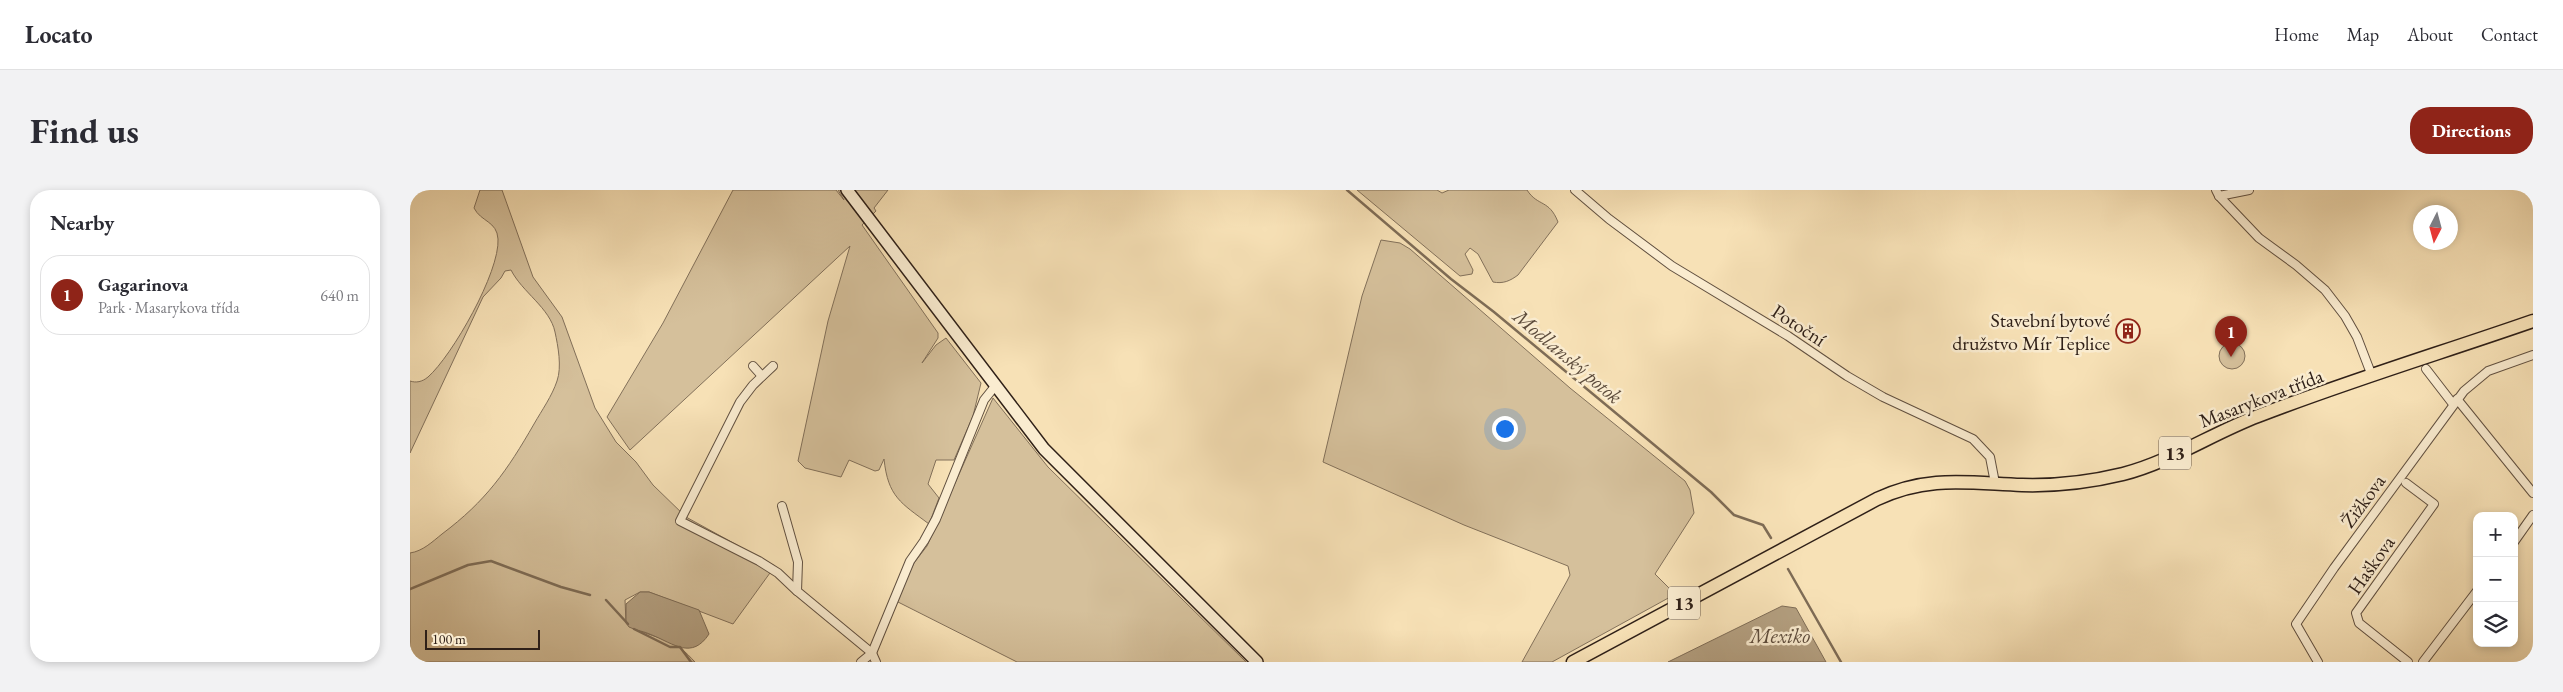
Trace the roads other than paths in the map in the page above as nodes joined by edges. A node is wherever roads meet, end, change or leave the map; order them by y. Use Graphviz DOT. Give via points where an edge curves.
graph roads {
  1 [pos="847,190"];
  2 [pos="1575,190"];
  3 [pos="2249,190"];
  4 [pos="2217,193"];
  5 [pos="2533,322"];
  6 [pos="2533,355"];
  7 [pos="754,366"];
  8 [pos="773,366"];
  9 [pos="2426,369"];
  10 [pos="762,376"];
  11 [pos="2372,376"];
  12 [pos="996,385"];
  13 [pos="2455,401"];
  14 [pos="2406,482"];
  15 [pos="1995,483"];
  16 [pos="2533,494"];
  17 [pos="782,506"];
  18 [pos="2533,515"];
  19 [pos="2518,536"];
  20 [pos="797,590"];
  21 [pos="2473,596"];
  22 [pos="872,653"];
  23 [pos="2425,661"];
  24 [pos="861,662"];
  25 [pos="876,662"];
  26 [pos="1257,662"];
  27 [pos="1574,662"];
  28 [pos="2318,662"];
  29 [pos="2408,662"];
  1 -- 12 [label="street"];
  2 -- 15 [label="street, Potoční" via="1672,266 1847,376 1973,440 1990,457"];
  3 -- 4 [label="street"];
  4 -- 11 [label="street" via="2259,238 2309,275 2331,297 2357,337"];
  5 -- 11 [label="main road, Masarykova třída / 13"];
  6 -- 13 [label="street, Žižkova" via="2484,373"];
  7 -- 10 [label="street"];
  8 -- 10 [label="street"];
  9 -- 13 [label="street"];
  10 -- 20 [label="street" via="740,402 680,521 778,573"];
  11 -- 15 [label="main road, Masarykova třída / 13" via="2243,422 2132,471 2080,482"];
  12 -- 22 [label="street" via="984,400 936,519 910,561"];
  12 -- 26 [label="street" via="1054,460"];
  13 -- 16 [label="street"];
  13 -- 28 [label="street, Žižkova" via="2296,624"];
  14 -- 29 [label="street, Haškova" via="2434,504 2356,613 2359,623"];
  15 -- 27 [label="main road, Masarykova třída / 13" via="1922,483 1886,495"];
  17 -- 20 [label="street" via="798,562"];
  18 -- 19 [label="street"];
  20 -- 22 [label="street"];
  21 -- 23 [label="street"];
  22 -- 24 [label="street"];
  22 -- 25 [label="street"];
}
